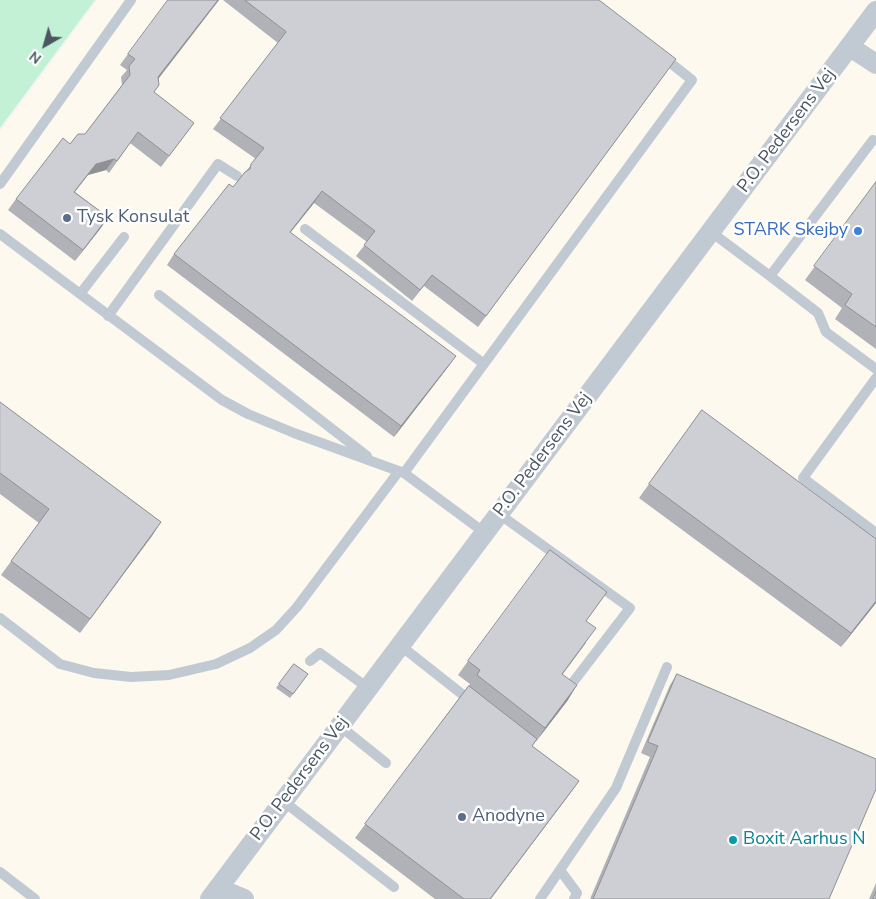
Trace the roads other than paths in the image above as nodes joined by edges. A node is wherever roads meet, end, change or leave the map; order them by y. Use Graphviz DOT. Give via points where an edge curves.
graph roads {
  1 [pos="131,0"];
  2 [pos="876,11"];
  3 [pos="850,47"];
  4 [pos="653,50"];
  5 [pos="876,64"];
  6 [pos="873,140"];
  7 [pos="237,176"];
  8 [pos="0,184"];
  9 [pos="304,229"];
  10 [pos="711,232"];
  11 [pos="0,234"];
  12 [pos="124,237"];
  13 [pos="770,276"];
  14 [pos="80,294"];
  15 [pos="159,295"];
  16 [pos="108,316"];
  17 [pos="484,364"];
  18 [pos="876,369"];
  19 [pos="876,378"];
  20 [pos="376,463"];
  21 [pos="401,472"];
  22 [pos="499,514"];
  23 [pos="485,533"];
  24 [pos="876,533"];
  25 [pos="0,618"];
  26 [pos="400,646"];
  27 [pos="310,661"];
  28 [pos="667,667"];
  29 [pos="368,688"];
  30 [pos="567,690"];
  31 [pos="477,706"];
  32 [pos="340,726"];
  33 [pos="386,763"];
  34 [pos="284,802"];
  35 [pos="560,870"];
  36 [pos="0,872"];
  37 [pos="394,887"];
  38 [pos="214,894"];
  39 [pos="36,899"];
  40 [pos="244,899"];
  41 [pos="540,899"];
  42 [pos="574,899"];
  1 -- 8 [label="lane"];
  2 -- 3 [label="street, P.O. Pedersens Vej"];
  3 -- 5 [label="street"];
  3 -- 10 [label="street, P.O. Pedersens Vej"];
  4 -- 17 [label="lane" via="692,80"];
  6 -- 13 [label="lane"];
  7 -- 16 [label="lane" via="218,164"];
  9 -- 17 [label="lane"];
  10 -- 13 [label="lane"];
  10 -- 22 [label="street, P.O. Pedersens Vej"];
  11 -- 14 [label="lane"];
  12 -- 14 [label="lane"];
  13 -- 18 [label="lane" via="818,313 826,332"];
  14 -- 16 [label="lane"];
  15 -- 20 [label="lane"];
  16 -- 20 [label="lane" via="222,400 248,414"];
  17 -- 21 [label="lane"];
  19 -- 24 [label="lane" via="803,478"];
  20 -- 21 [label="lane"];
  21 -- 23 [label="lane"];
  21 -- 25 [label="lane" via="276,630 250,648 216,664 169,675 131,678 94,673 60,664"];
  22 -- 23 [label="street, P.O. Pedersens Vej"];
  22 -- 30 [label="lane" via="630,608"];
  23 -- 26 [label="street, P.O. Pedersens Vej"];
  26 -- 29 [label="street, P.O. Pedersens Vej"];
  26 -- 31 [label="lane"];
  27 -- 29 [label="lane" via="320,653"];
  28 -- 35 [label="lane" via="616,788"];
  29 -- 32 [label="street, P.O. Pedersens Vej"];
  32 -- 33 [label="lane"];
  32 -- 34 [label="street, P.O. Pedersens Vej"];
  34 -- 37 [label="lane"];
  34 -- 38 [label="street, P.O. Pedersens Vej"];
  35 -- 41 [label="lane"];
  35 -- 42 [label="lane" via="576,893"];
  36 -- 39 [label="lane"];
  38 -- 40 [label="street"];
}
